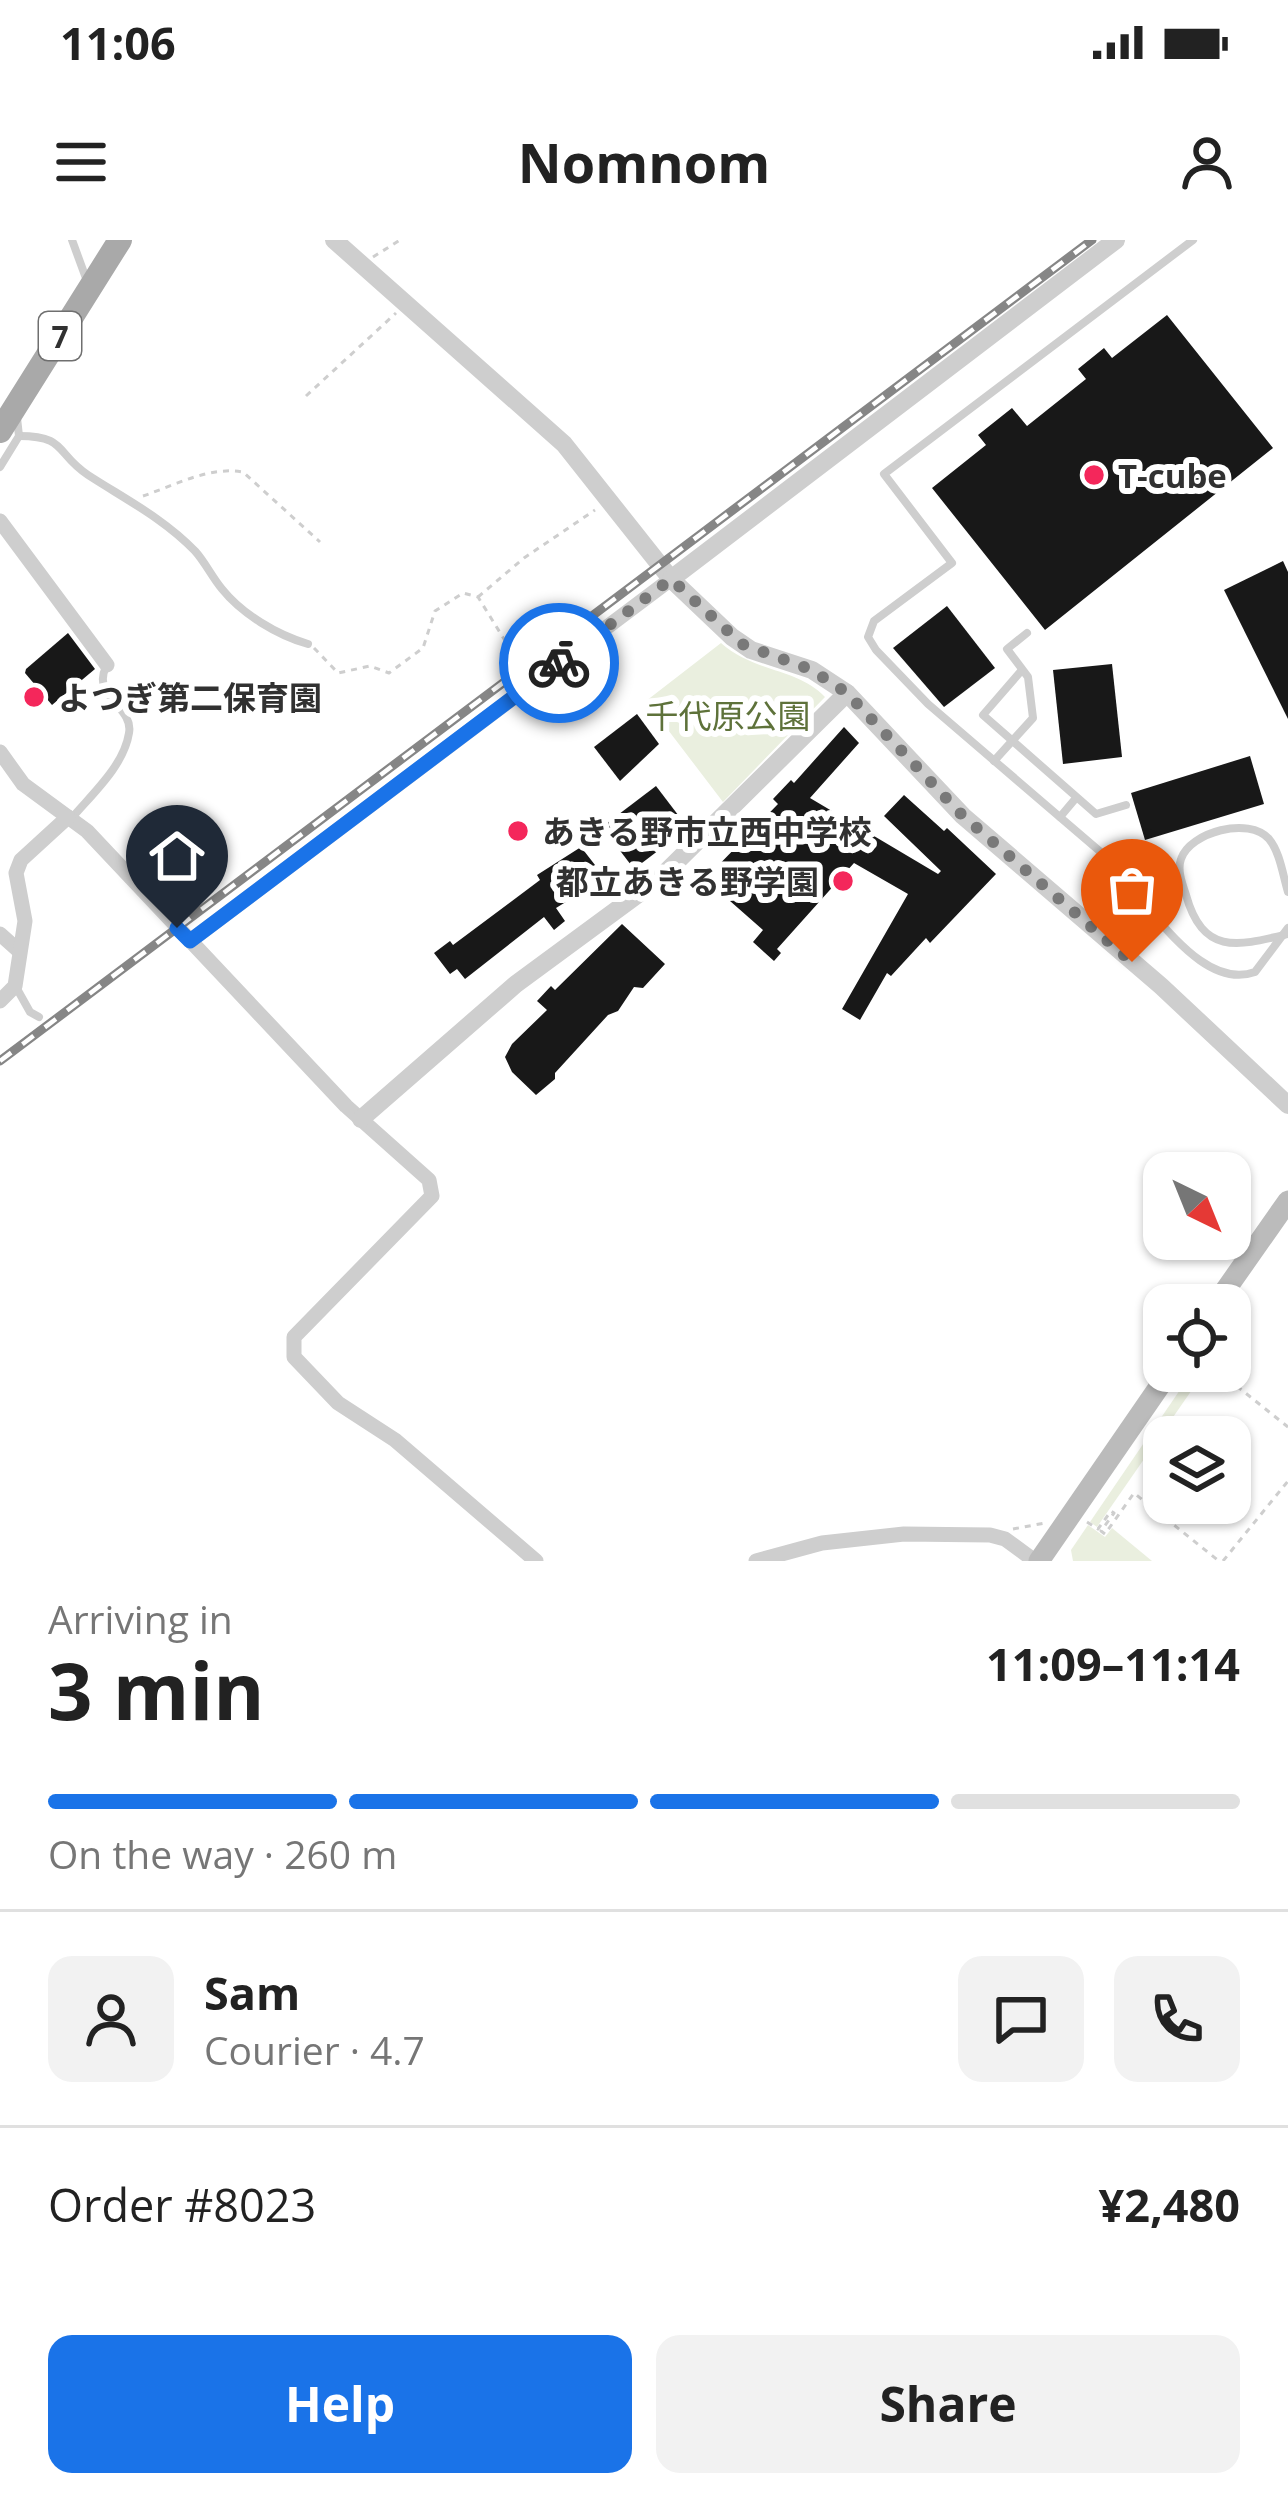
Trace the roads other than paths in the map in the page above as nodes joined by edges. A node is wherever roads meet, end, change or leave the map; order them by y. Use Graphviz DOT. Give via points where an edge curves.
graph roads {
  1 [pos="72,240"];
  2 [pos="120,240"];
  3 [pos="334,240"];
  4 [pos="1116,240"];
  5 [pos="1193,240"];
  6 [pos="90,288"];
  7 [pos="9,434"];
  8 [pos="0,467"];
  9 [pos="0,521"];
  10 [pos="6,543"];
  11 [pos="671,579"];
  12 [pos="1027,633"];
  13 [pos="308,644"];
  14 [pos="106,665"];
  15 [pos="1022,670"];
  16 [pos="847,693"];
  17 [pos="1012,741"];
  18 [pos="0,752"];
  19 [pos="994,760"];
  20 [pos="1076,798"];
  21 [pos="1126,805"];
  22 [pos="1060,817"];
  23 [pos="70,818"];
  24 [pos="1288,840"];
  25 [pos="1275,850"];
  26 [pos="1288,892"];
  27 [pos="1135,895"];
  28 [pos="1287,932"];
  29 [pos="0,934"];
  30 [pos="1100,934"];
  31 [pos="190,941"];
  32 [pos="19,950"];
  33 [pos="15,986"];
  34 [pos="0,1001"];
  35 [pos="39,1017"];
  36 [pos="1288,1105"];
  37 [pos="361,1119"];
  38 [pos="1288,1201"];
  39 [pos="1230,1284"];
  40 [pos="1165,1392"];
  41 [pos="536,1561"];
  42 [pos="756,1561"];
  43 [pos="1037,1561"];
  1 -- 6 [label="lane"];
  2 -- 6 [label="main road, 7"];
  3 -- 11 [label="street" via="564,444"];
  4 -- 11 [label="street"];
  5 -- 19 [label="lane" via="884,474 952,563 874,621 868,637 928,704"];
  6 -- 7 [label="main road, 7" via="16,405"];
  7 -- 8 [label="lane"];
  7 -- 13 [label="lane" via="50,439 83,472 197,552 242,607"];
  9 -- 10 [label="street"];
  10 -- 14 [label="street"];
  11 -- 16 [label="street" via="742,644 812,670"];
  11 -- 31 [label="street"];
  12 -- 15 [label="lane" via="1006,649"];
  14 -- 23 [label="lane" via="105,692 130,732 113,769"];
  15 -- 17 [label="lane" via="1033,718"];
  15 -- 17 [label="lane" via="982,715"];
  16 -- 30 [label="street" via="963,816"];
  16 -- 37 [label="street" via="660,878 516,984"];
  17 -- 19 [label="lane"];
  17 -- 20 [label="lane"];
  18 -- 23 [label="street" via="23,784"];
  19 -- 22 [label="lane"];
  20 -- 21 [label="lane" via="1096,814"];
  20 -- 22 [label="lane"];
  22 -- 27 [label="lane" via="1117,866"];
  23 -- 31 [label="street"];
  23 -- 32 [label="street" via="21,860"];
  24 -- 25 [label="lane"];
  25 -- 26 [label="lane"];
  25 -- 28 [label="lane" via="1251,828 1224,831 1194,842 1179,869 1193,915 1211,937 1239,946"];
  27 -- 28 [label="lane" via="1199,958 1235,976 1255,972"];
  27 -- 30 [label="lane"];
  29 -- 32 [label="street"];
  30 -- 36 [label="street"];
  31 -- 37 [label="street"];
  32 -- 33 [label="street"];
  33 -- 34 [label="street"];
  33 -- 35 [label="lane"];
  37 -- 41 [label="street" via="429,1180 432,1196 294,1337 294,1357 338,1403 384,1431"];
  38 -- 39 [label="main road"];
  40 -- 43 [label="main road"];
  42 -- 43 [label="street" via="904,1534 991,1535"];
}
